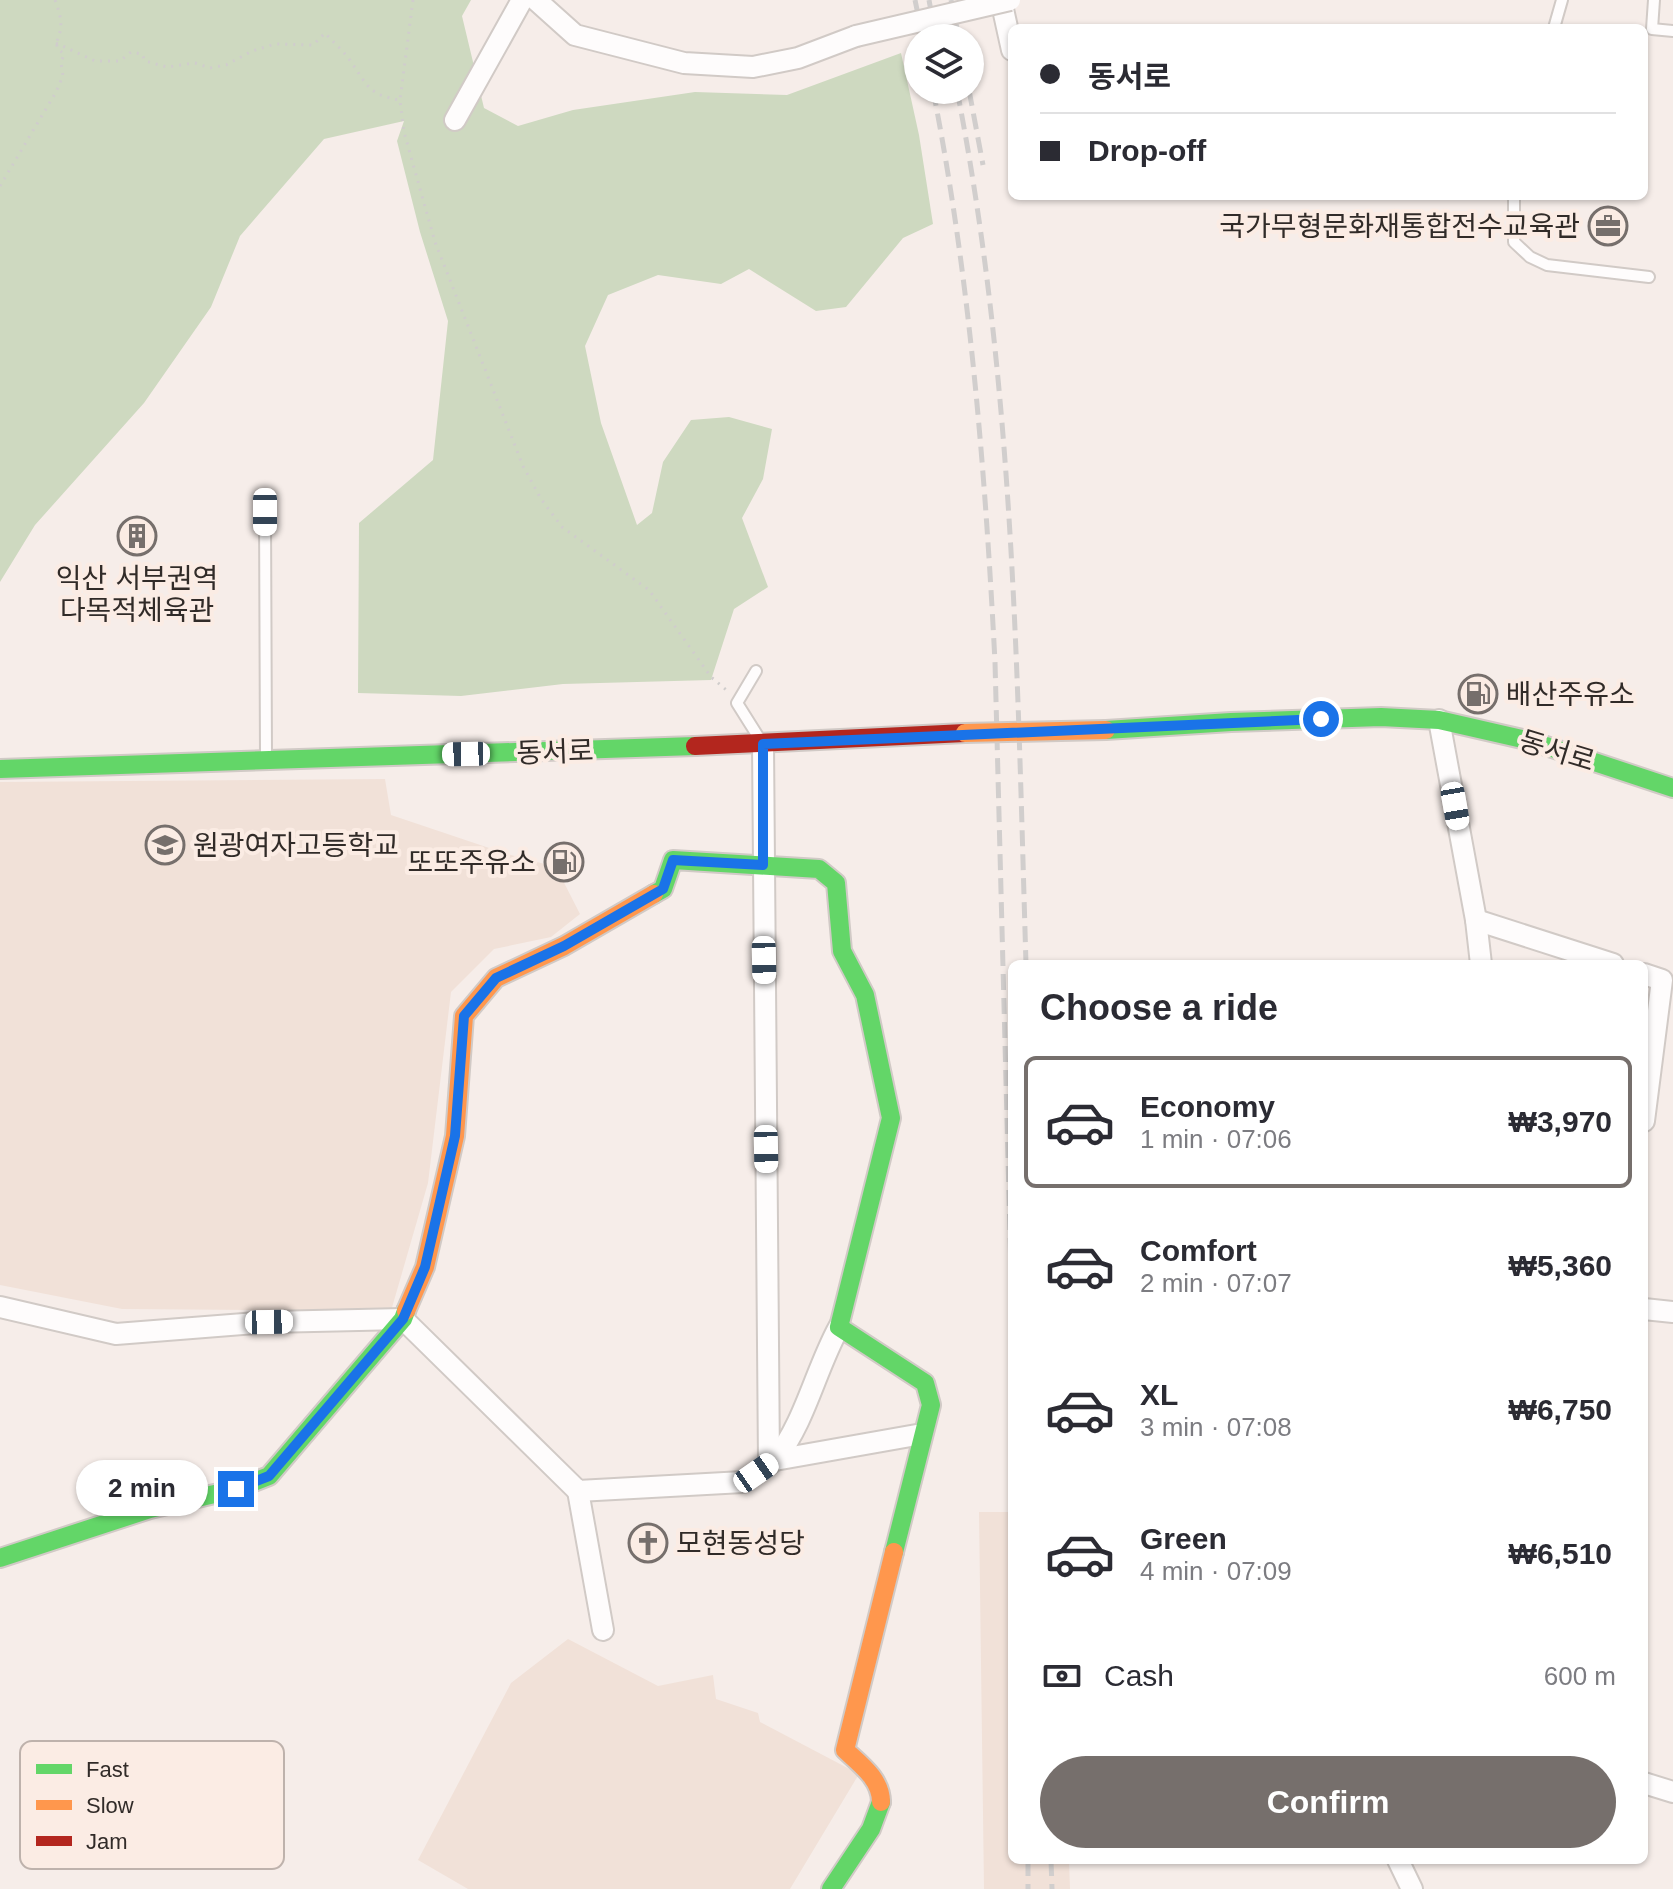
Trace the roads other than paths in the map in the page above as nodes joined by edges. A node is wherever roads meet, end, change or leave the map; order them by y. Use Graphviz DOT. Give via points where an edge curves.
graph roads {
  1 [pos="522,0"];
  2 [pos="536,0"];
  3 [pos="1001,0"];
  4 [pos="1010,0"];
  5 [pos="1562,0"];
  6 [pos="1654,0"];
  7 [pos="1555,24"];
  8 [pos="1673,31"];
  9 [pos="1008,32"];
  10 [pos="455,120"];
  11 [pos="1514,200"];
  12 [pos="1649,277"];
  13 [pos="265,512"];
  14 [pos="756,671"];
  15 [pos="1439,720"];
  16 [pos="763,744"];
  17 [pos="266,759"];
  18 [pos="0,769"];
  19 [pos="1673,788"];
  20 [pos="763,865"];
  21 [pos="1476,920"];
  22 [pos="1481,960"];
  23 [pos="1601,960"];
  24 [pos="1653,977"];
  25 [pos="1648,1057"];
  26 [pos="0,1307"];
  27 [pos="1648,1309"];
  28 [pos="1673,1312"];
  29 [pos="403,1319"];
  30 [pos="839,1327"];
  31 [pos="922,1434"];
  32 [pos="772,1462"];
  33 [pos="578,1491"];
  34 [pos="0,1558"];
  35 [pos="603,1630"];
  36 [pos="1648,1784"];
  37 [pos="1673,1792"];
  38 [pos="1400,1864"];
  39 [pos="831,1889"];
  40 [pos="1412,1889"];
  1 -- 10 [label="street"];
  2 -- 4 [label="street, bridge" via="575,35 684,63 753,67 798,58 856,36"];
  3 -- 9 [label="street"];
  5 -- 7 [label="lane"];
  6 -- 8 [label="lane" via="1652,29"];
  11 -- 12 [label="lane" via="1514,242 1530,257 1547,265"];
  13 -- 17 [label="lane"];
  14 -- 16 [label="lane" via="737,703"];
  15 -- 16 [label="street, 동서로, bridge" via="1231,722"];
  15 -- 19 [label="street, 동서로" via="1531,741"];
  15 -- 21 [label="street"];
  16 -- 17 [label="street, 동서로"];
  16 -- 20 [label="street"];
  17 -- 18 [label="street, 동서로"];
  20 -- 29 [label="street" via="673,860 663,889 496,978 464,1016 455,1136 425,1267"];
  20 -- 30 [label="street" via="819,869 836,883 842,951 865,995 891,1118"];
  20 -- 32 [label="street"];
  21 -- 22 [label="street"];
  21 -- 23 [label="street"];
  24 -- 25 [label="street"];
  26 -- 29 [label="street" via="116,1334"];
  27 -- 28 [label="street"];
  29 -- 33 [label="street"];
  29 -- 34 [label="street" via="269,1476"];
  30 -- 31 [label="street" via="925,1383 931,1405"];
  30 -- 32 [label="street" via="791,1440"];
  31 -- 32 [label="street"];
  31 -- 39 [label="street" via="845,1750 869,1773 881,1794 879,1816"];
  32 -- 33 [label="street" via="743,1482"];
  33 -- 35 [label="street"];
  36 -- 37 [label="street"];
  38 -- 40 [label="street"];
}
